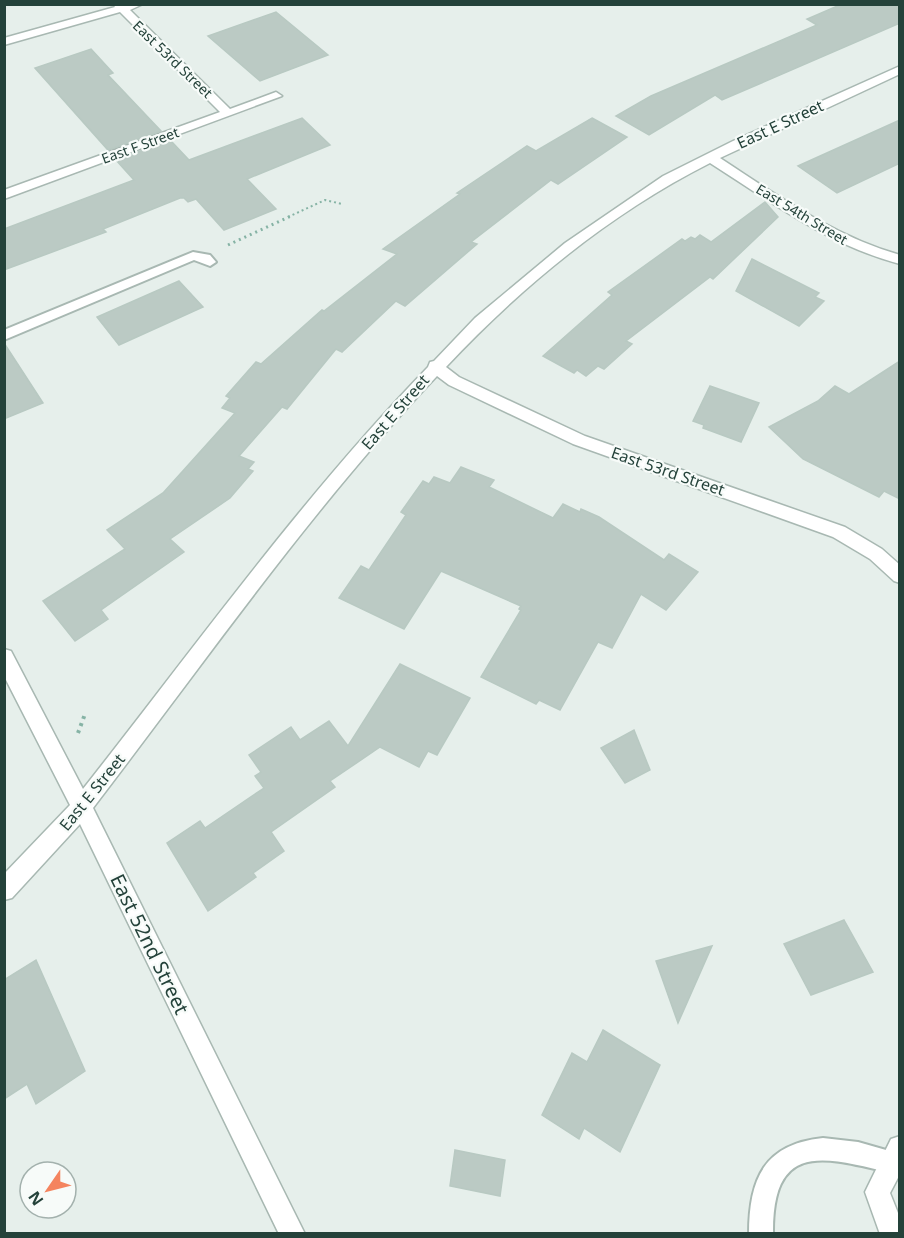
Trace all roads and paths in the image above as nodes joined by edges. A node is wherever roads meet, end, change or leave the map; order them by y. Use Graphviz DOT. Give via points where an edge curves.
graph roads {
  1 [pos="138,4"];
  2 [pos="120,7"];
  3 [pos="4,42"];
  4 [pos="900,69"];
  5 [pos="276,96"];
  6 [pos="228,113"];
  7 [pos="710,157"];
  8 [pos="4,195"];
  9 [pos="342,204"];
  10 [pos="193,256"];
  11 [pos="900,260"];
  12 [pos="210,262"];
  13 [pos="4,335"];
  14 [pos="435,366"];
  15 [pos="899,576"];
  16 [pos="4,657"];
  17 [pos="82,807"];
  18 [pos="4,890"];
  19 [pos="896,1155"];
  20 [pos="293,1233"];
  21 [pos="761,1233"];
  22 [pos="893,1233"];
  1 -- 2 [label="street"];
  2 -- 3 [label="street"];
  2 -- 6 [label="street, East 53rd Street"];
  4 -- 7 [label="street, East E Street"];
  5 -- 6 [label="street, East F Street"];
  6 -- 8 [label="street, East F Street"];
  7 -- 11 [label="street, East 54th Street" via="827,232"];
  7 -- 14 [label="street, East E Street" via="640,196 570,246"];
  9 -- 10 [label="path" via="325,200 233,243"];
  10 -- 12 [label="lane"];
  10 -- 13 [label="lane"];
  14 -- 15 [label="street, East 53rd Street" via="454,381 579,440 839,532 876,554"];
  14 -- 17 [label="street, East E Street" via="282,548"];
  16 -- 17 [label="street, East 52nd Street"];
  17 -- 18 [label="street, East E Street"];
  17 -- 20 [label="street, East 52nd Street"];
  19 -- 21 [label="lane" via="801,1150 782,1162 767,1180 760,1207"];
  19 -- 22 [label="street" via="876,1192"];
}
